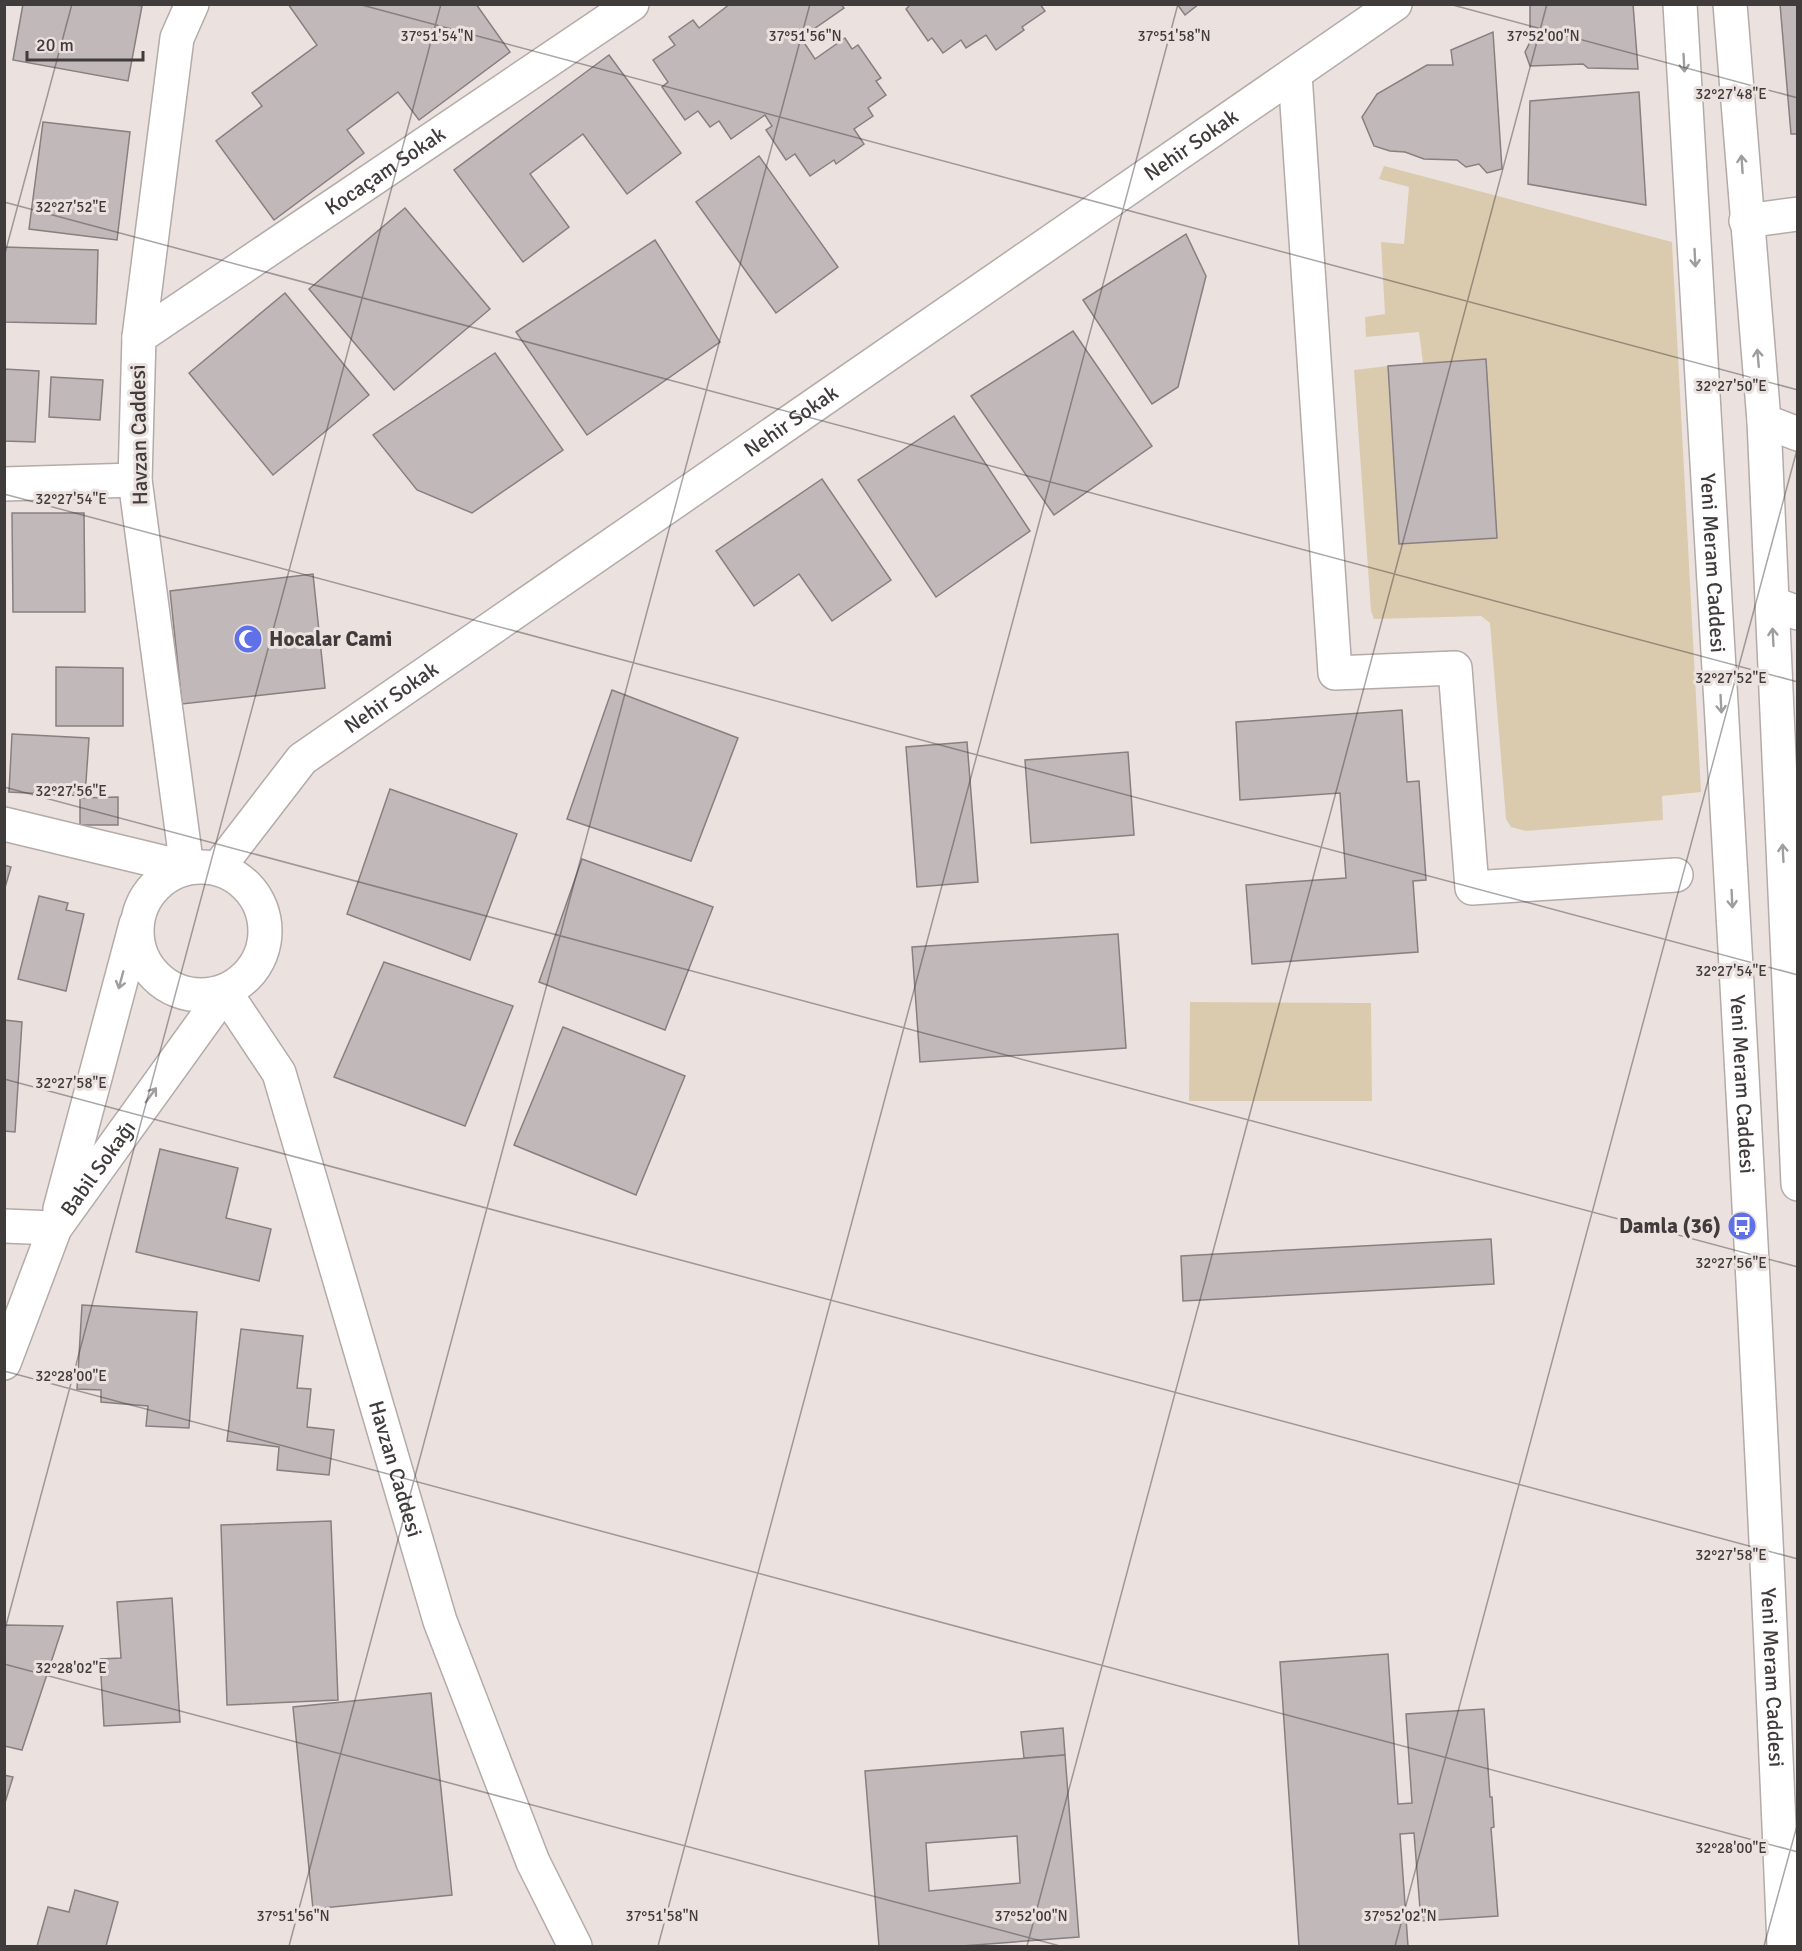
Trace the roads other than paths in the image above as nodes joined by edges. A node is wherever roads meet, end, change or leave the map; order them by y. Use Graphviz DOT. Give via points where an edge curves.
graph roads {
  1 [pos="192,4"];
  2 [pos="632,4"];
  3 [pos="1395,4"];
  4 [pos="1680,4"];
  5 [pos="1730,4"];
  6 [pos="1295,74"];
  7 [pos="1797,214"];
  8 [pos="1746,221"];
  9 [pos="139,337"];
  10 [pos="1764,421"];
  11 [pos="1797,434"];
  12 [pos="135,480"];
  13 [pos="4,484"];
  14 [pos="1785,608"];
  15 [pos="4,824"];
  16 [pos="203,868"];
  17 [pos="1676,875"];
  18 [pos="136,924"];
  19 [pos="225,992"];
  20 [pos="1797,1184"];
  21 [pos="4,1226"];
  22 [pos="55,1228"];
  23 [pos="4,1363"];
  24 [pos="575,1947"];
  25 [pos="1784,1947"];
  1 -- 9 [label="street, Havzan Caddesi" via="177,38"];
  2 -- 9 [label="street, Kocaçam Sokak"];
  3 -- 6 [label="street, Nehir Sokak"];
  4 -- 25 [label="street, Yeni Meram Caddesi, one-way" via="1731,871"];
  8 -- 5 [label="street, one-way"];
  6 -- 16 [label="street, Nehir Sokak" via="302,759"];
  6 -- 17 [label="street" via="1335,673 1455,668 1472,888"];
  7 -- 8 [label="street"];
  10 -- 8 [label="street, one-way"];
  9 -- 12 [label="street, Havzan Caddesi"];
  10 -- 11 [label="street"];
  10 -- 14 [label="street"];
  12 -- 13 [label="street"];
  12 -- 16 [label="street, Havzan Caddesi"];
  20 -- 14 [label="street, one-way"];
  15 -- 16 [label="street"];
  16 -- 18 [label="street" via="175,872 156,884 142,902"];
  16 -- 19 [label="street" via="236,877 251,890 265,927 264,948 255,966"];
  18 -- 19 [label="street" via="137,946 161,983 181,993 203,997"];
  18 -- 22 [label="street, one-way"];
  22 -- 19 [label="street, Babil Sokağı, one-way"];
  19 -- 24 [label="street, Havzan Caddesi" via="279,1073 440,1621 533,1862"];
  21 -- 22 [label="street"];
  22 -- 23 [label="street, Babil Sokağı"];
}
